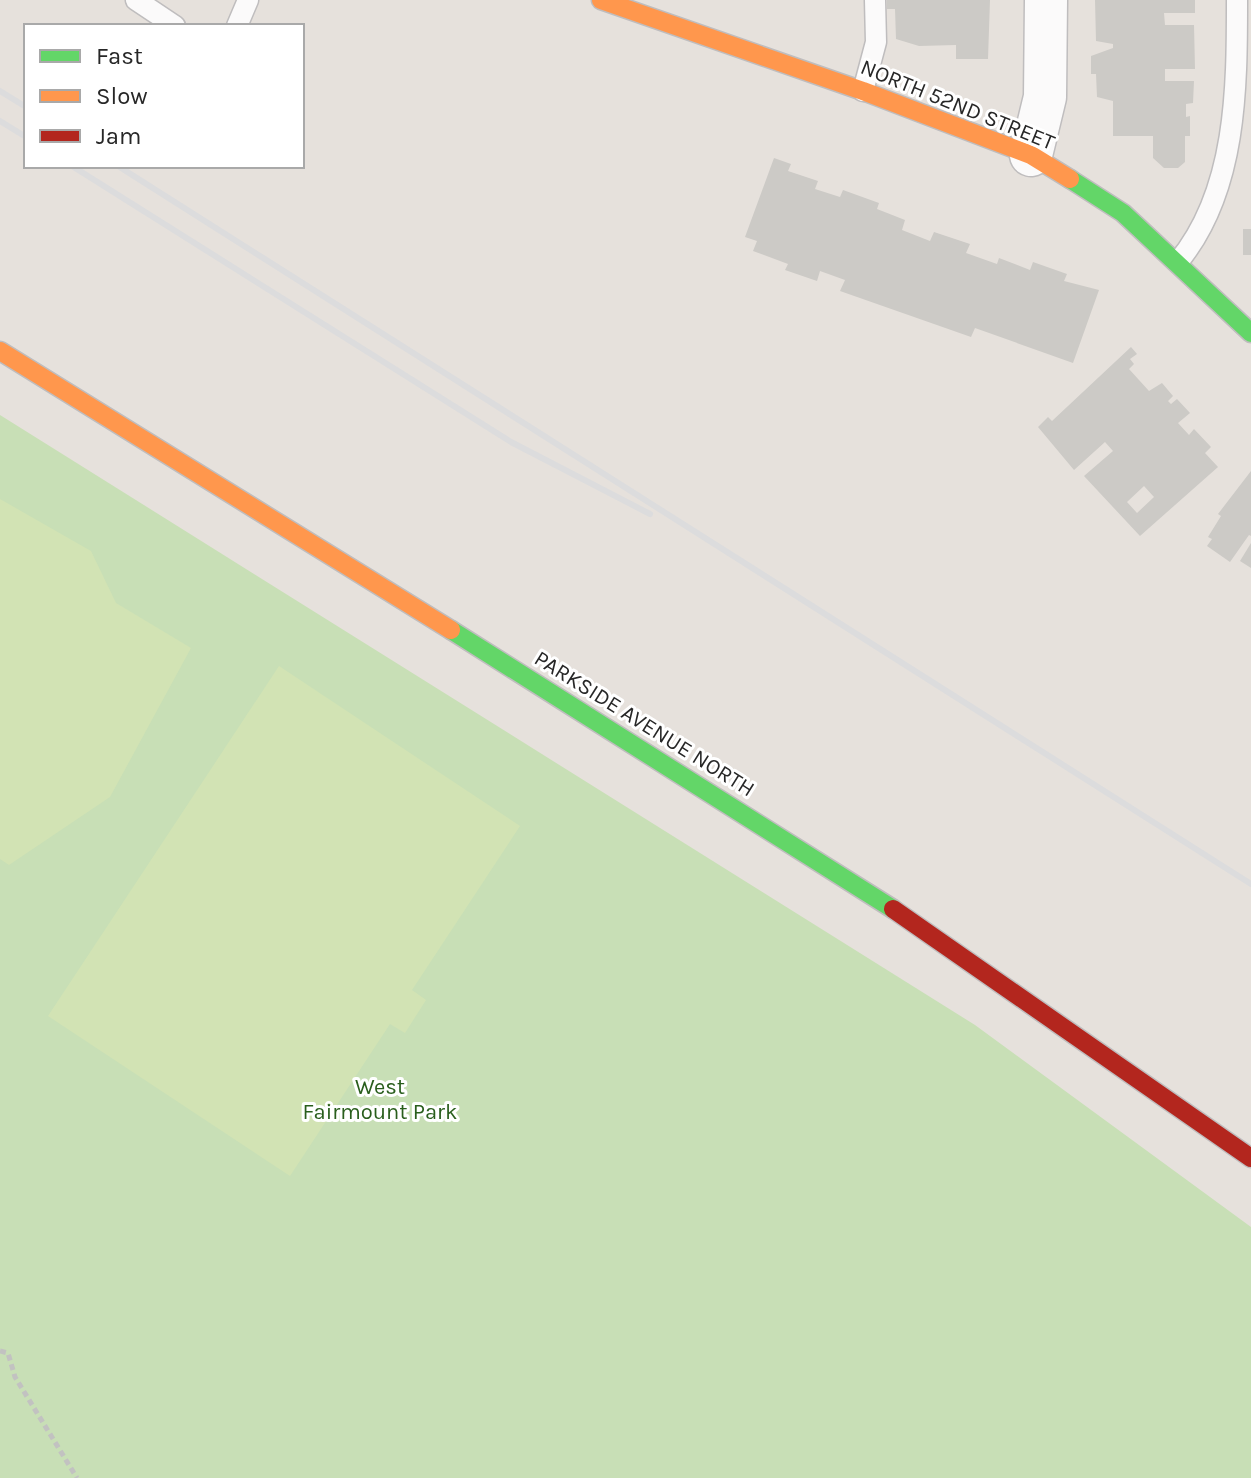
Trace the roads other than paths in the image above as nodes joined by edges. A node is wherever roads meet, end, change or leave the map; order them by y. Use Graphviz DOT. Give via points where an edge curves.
graph roads {
  1 [pos="136,0"];
  2 [pos="248,0"];
  3 [pos="601,0"];
  4 [pos="875,0"];
  5 [pos="1046,0"];
  6 [pos="1237,0"];
  7 [pos="172,24"];
  8 [pos="238,24"];
  9 [pos="863,91"];
  10 [pos="1031,155"];
  11 [pos="1178,262"];
  12 [pos="1251,333"];
  13 [pos="0,351"];
  14 [pos="1251,1158"];
  1 -- 7 [label="lane"];
  2 -- 8 [label="lane"];
  3 -- 9 [label="main road, NORTH 52ND STREET"];
  4 -- 9 [label="lane" via="876,42"];
  5 -- 10 [label="street" via="1047,81"];
  6 -- 11 [label="lane" via="1230,137 1222,179 1205,225"];
  9 -- 10 [label="main road, NORTH 52ND STREET"];
  10 -- 11 [label="main road, NORTH 52ND STREET" via="1093,191"];
  11 -- 12 [label="main road, NORTH 52ND STREET"];
  13 -- 14 [label="main road, PARKSIDE AVENUE NORTH" via="946,943"];
}
